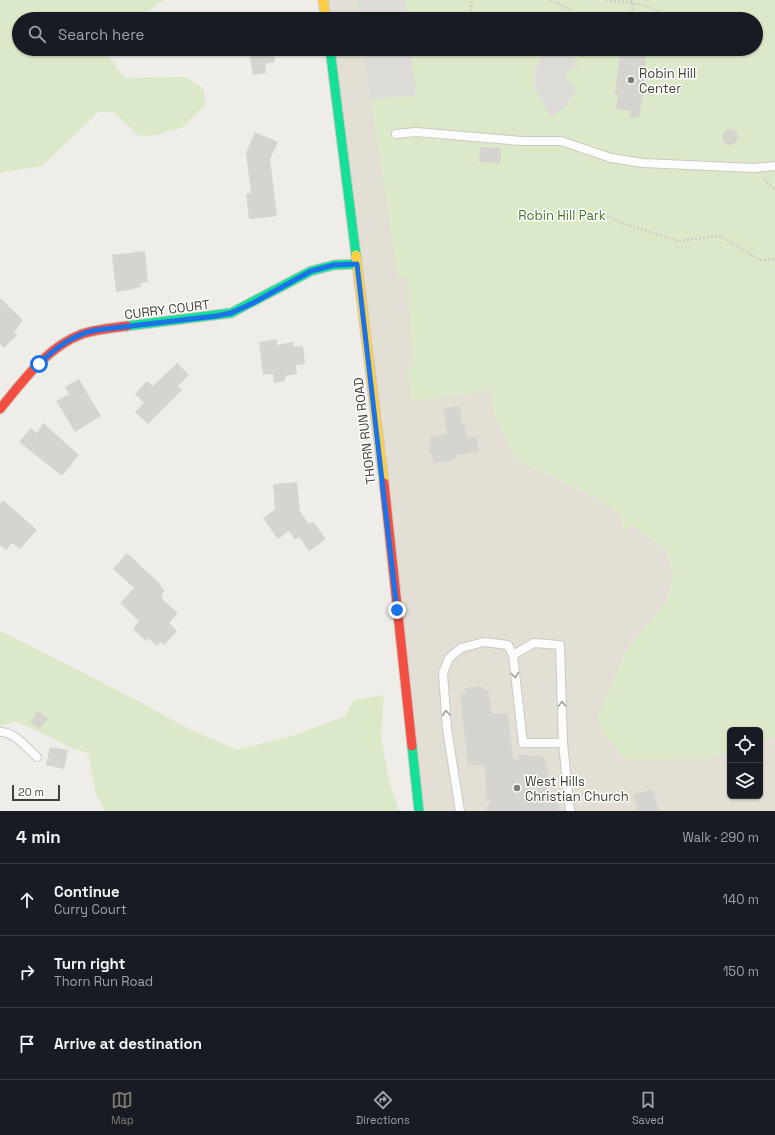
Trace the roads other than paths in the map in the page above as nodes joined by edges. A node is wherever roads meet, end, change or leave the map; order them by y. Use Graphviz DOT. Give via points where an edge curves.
graph roads {
  1 [pos="323,0"];
  2 [pos="325,12"];
  3 [pos="331,56"];
  4 [pos="396,134"];
  5 [pos="775,166"];
  6 [pos="357,264"];
  7 [pos="0,409"];
  8 [pos="513,655"];
  9 [pos="0,732"];
  10 [pos="564,743"];
  11 [pos="37,757"];
  12 [pos="419,811"];
  13 [pos="460,811"];
  14 [pos="570,811"];
  1 -- 2 [label="street"];
  3 -- 6 [label="street, THORN RUN ROAD"];
  4 -- 5 [label="lane" via="416,132 520,141 561,141 611,158 643,163 754,168"];
  6 -- 7 [label="street, CURRY COURT" via="334,265 311,271 231,313 96,330 78,335 46,357"];
  6 -- 12 [label="street, THORN RUN ROAD" via="386,501"];
  8 -- 10 [label="lane, one-way" via="523,743"];
  10 -- 8 [label="lane, one-way" via="560,645 534,643"];
  13 -- 8 [label="lane, one-way" via="443,673 449,658 461,648 484,642 508,645"];
  9 -- 11 [label="lane" via="14,736"];
  10 -- 14 [label="lane"];
}
